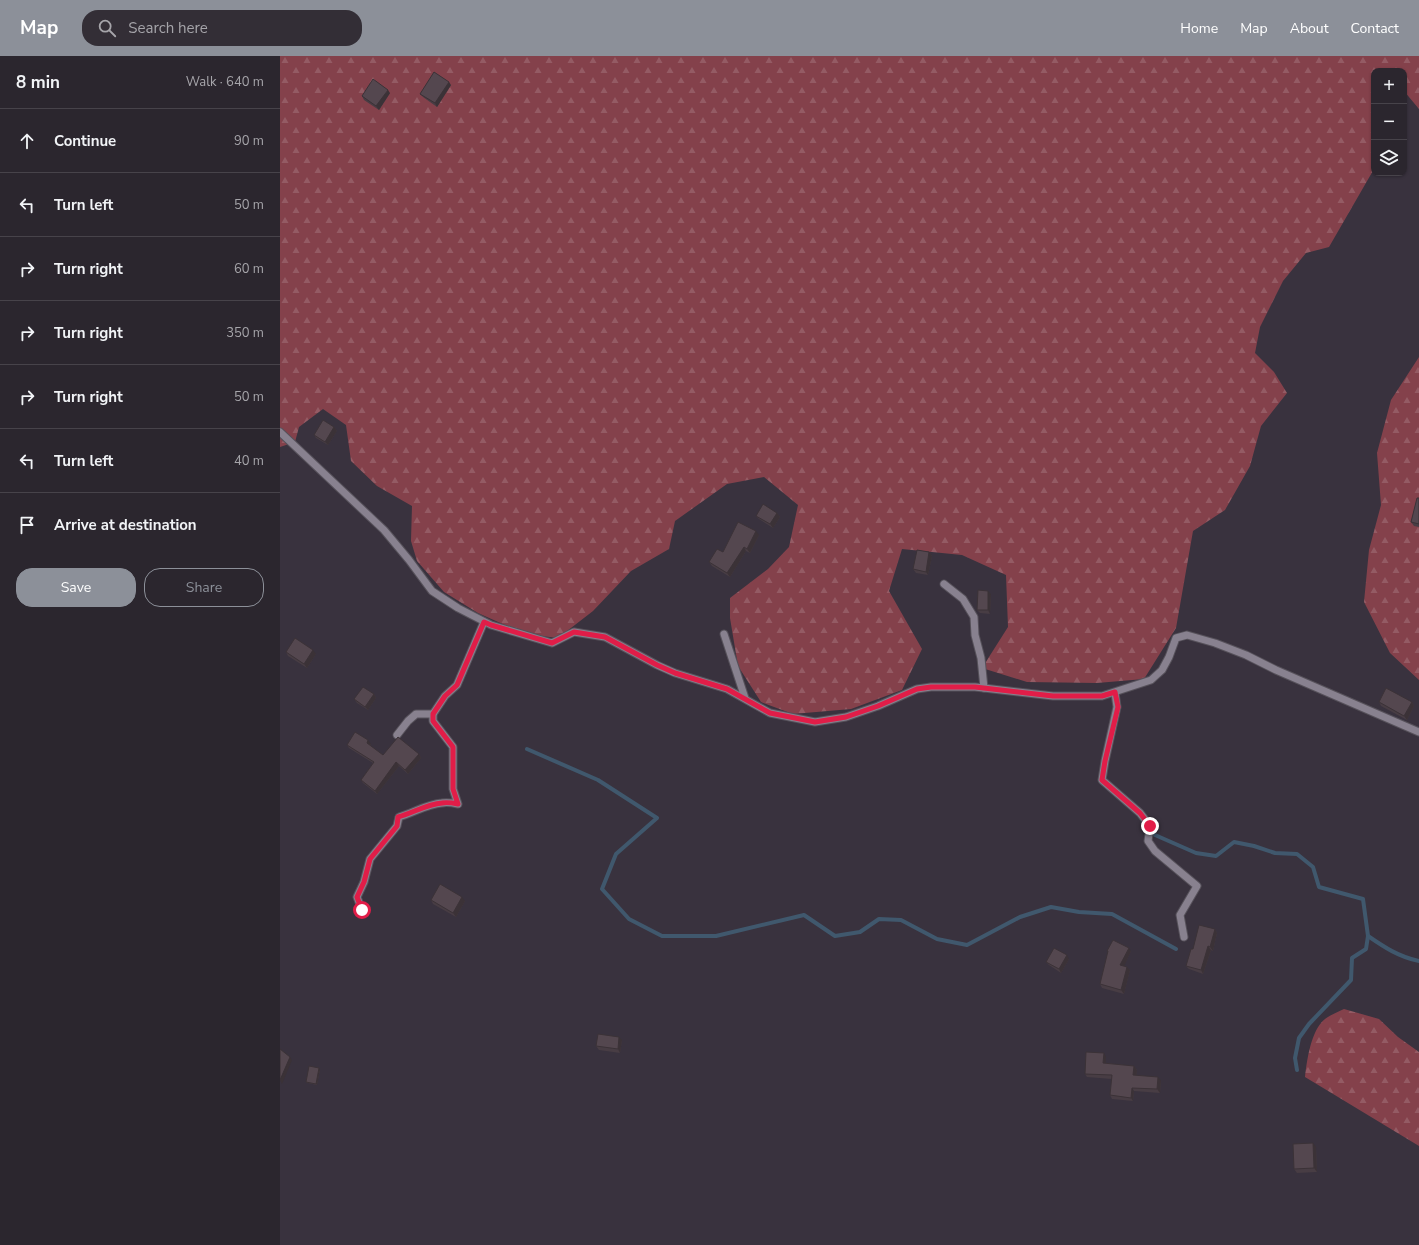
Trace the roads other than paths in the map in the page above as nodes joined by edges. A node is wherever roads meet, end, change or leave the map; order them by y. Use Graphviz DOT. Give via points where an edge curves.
graph roads {
  1 [pos="280,432"];
  2 [pos="944,584"];
  3 [pos="484,622"];
  4 [pos="724,634"];
  5 [pos="984,688"];
  6 [pos="1115,692"];
  7 [pos="745,698"];
  8 [pos="433,714"];
  9 [pos="1419,732"];
  10 [pos="397,735"];
  11 [pos="362,910"];
  12 [pos="1184,937"];
  1 -- 3 [label="street" via="384,530 432,591"];
  2 -- 5 [label="street" via="963,600 974,617"];
  3 -- 7 [label="street" via="552,643 574,632 605,637 675,673 727,689"];
  3 -- 8 [label="street" via="457,685 445,696"];
  4 -- 7 [label="street"];
  5 -- 6 [label="street" via="1053,696 1102,696"];
  5 -- 7 [label="street" via="917,689 846,717 815,722 770,713"];
  6 -- 9 [label="street" via="1151,680 1162,670 1176,638 1187,635 1246,655"];
  6 -- 12 [label="street" via="1118,707 1102,780 1140,813 1150,826 1148,841 1155,851 1197,886 1180,915"];
  8 -- 10 [label="street" via="416,714"];
  8 -- 11 [label="street" via="433,721 453,747 453,789 458,804 443,802 398,817 397,826 370,859 357,897"];
}
